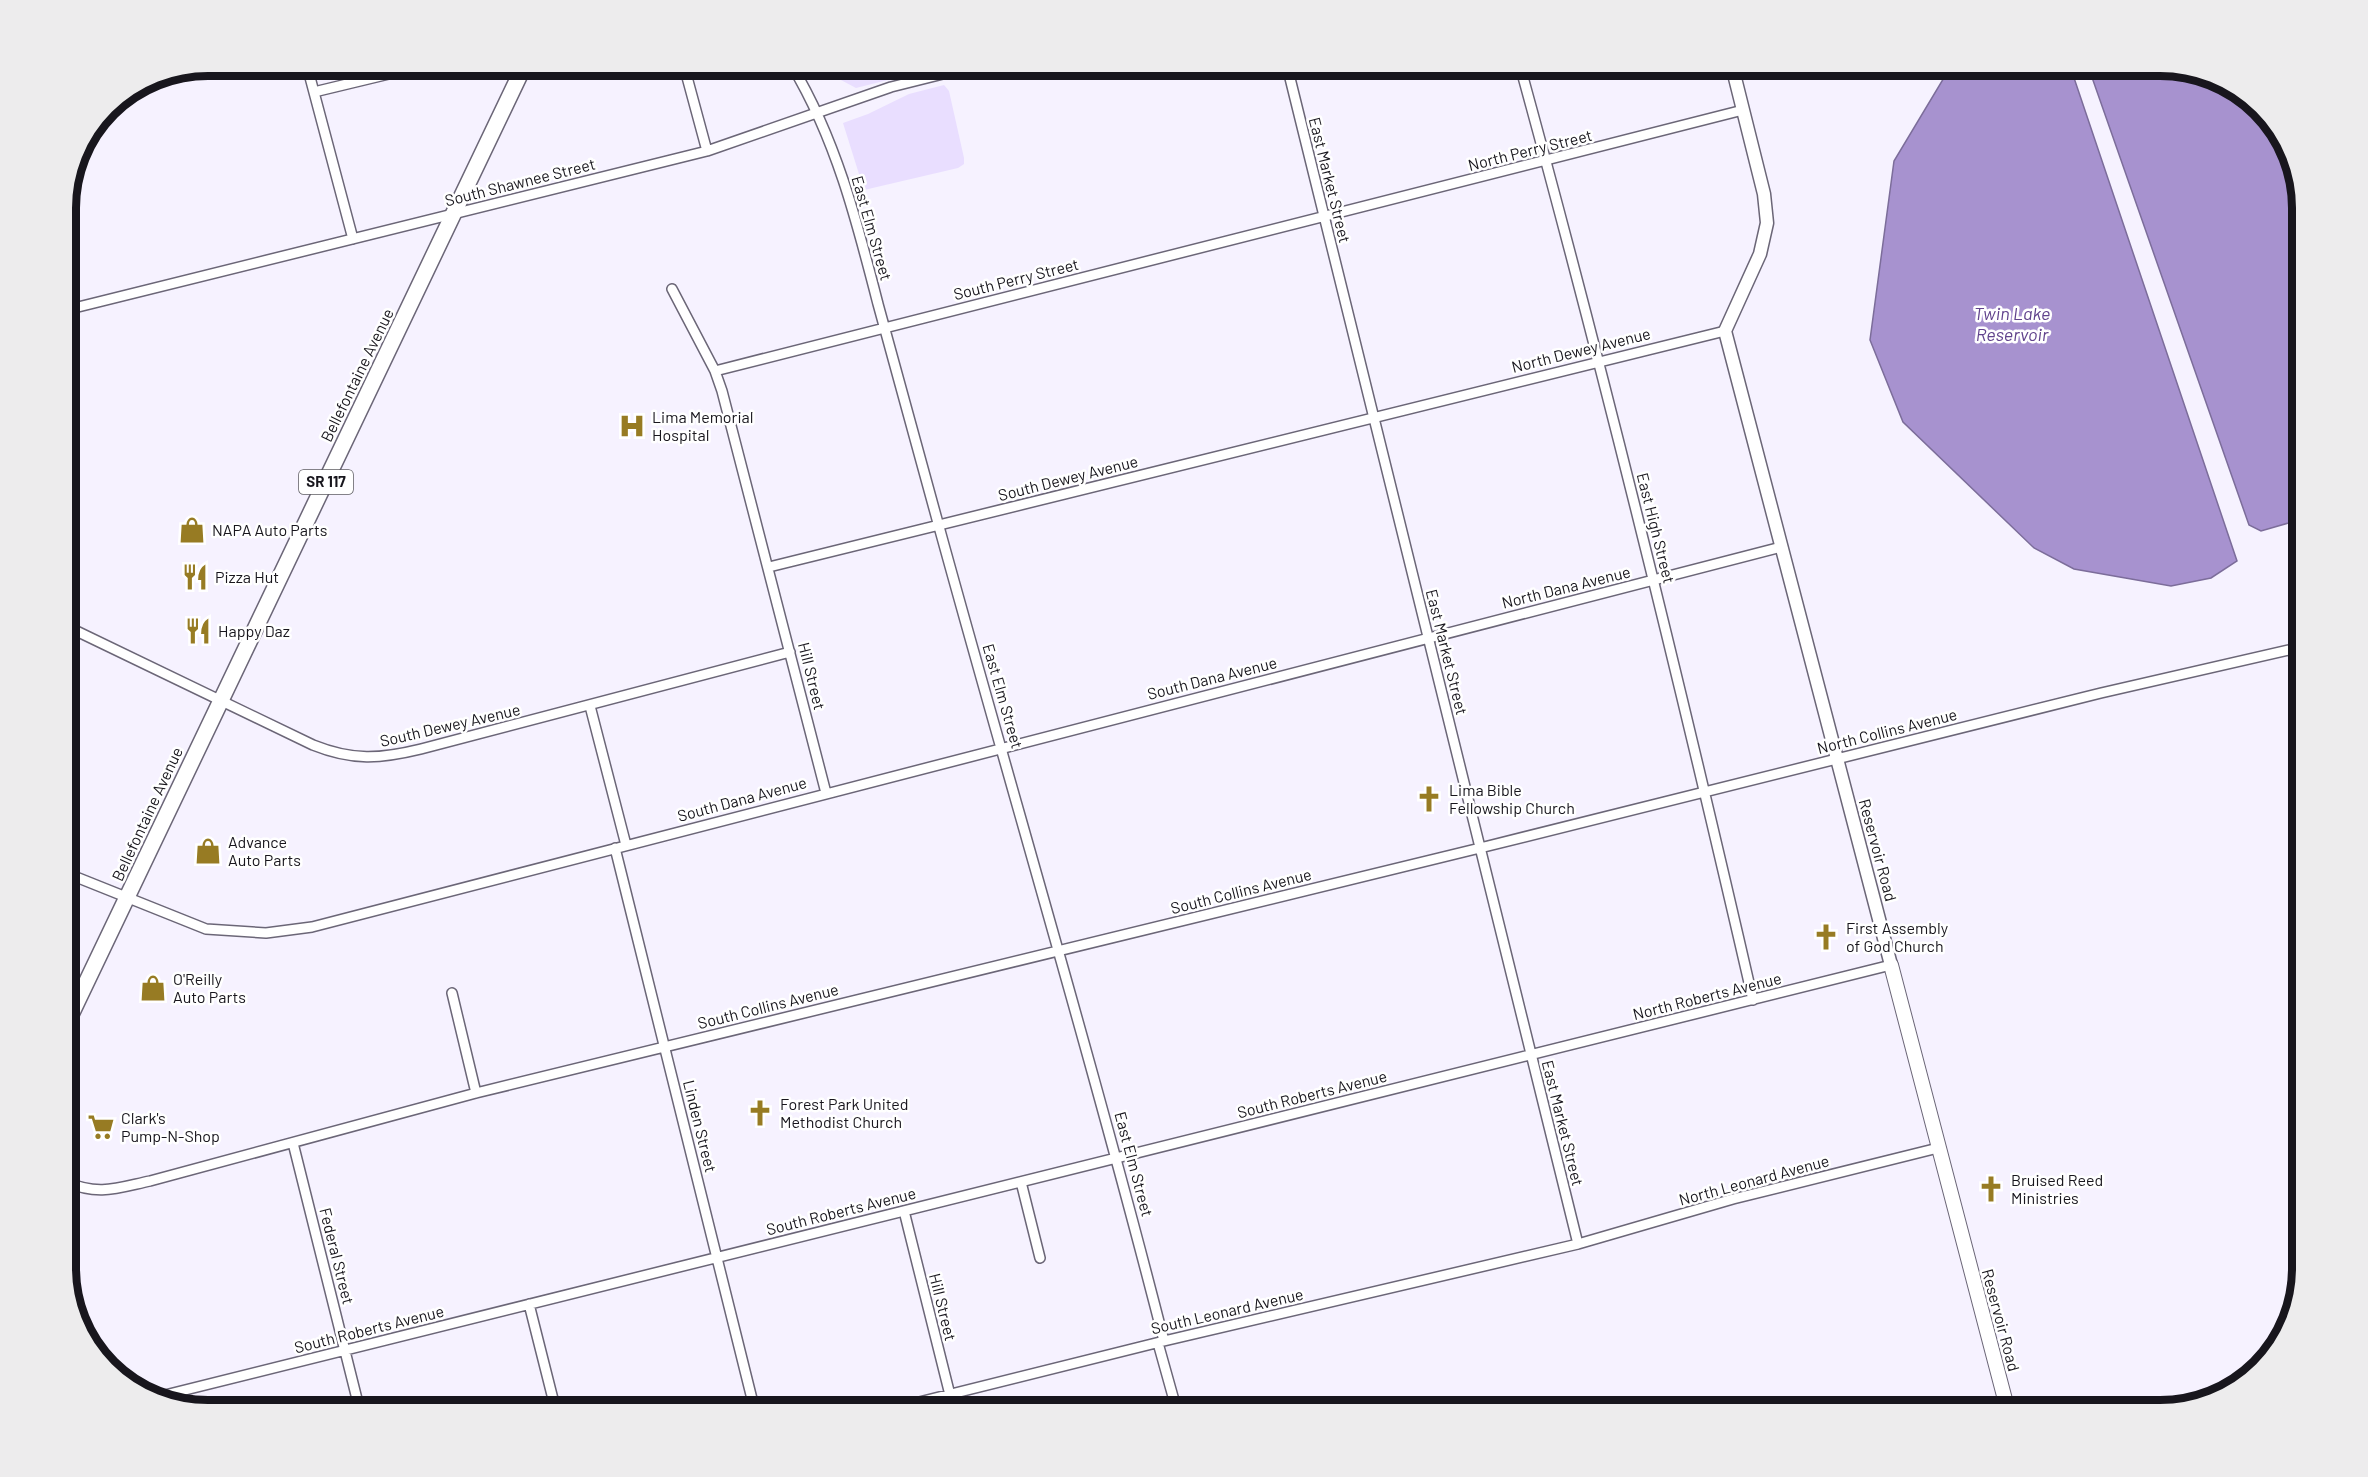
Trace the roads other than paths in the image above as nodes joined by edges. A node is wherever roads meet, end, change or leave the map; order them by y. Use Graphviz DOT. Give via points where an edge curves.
graph roads {
  1 [pos="1290,76"];
  2 [pos="1523,76"];
  3 [pos="1735,76"];
  4 [pos="310,77"];
  5 [pos="377,77"];
  6 [pos="519,77"];
  7 [pos="687,77"];
  8 [pos="798,77"];
  9 [pos="932,77"];
  10 [pos="314,92"];
  11 [pos="1743,110"];
  12 [pos="816,112"];
  13 [pos="707,151"];
  14 [pos="1546,161"];
  15 [pos="454,213"];
  16 [pos="1324,217"];
  17 [pos="353,239"];
  18 [pos="672,289"];
  19 [pos="77,307"];
  20 [pos="885,328"];
  21 [pos="1725,332"];
  22 [pos="1600,362"];
  23 [pos="715,371"];
  24 [pos="1374,418"];
  25 [pos="938,525"];
  26 [pos="1781,547"];
  27 [pos="769,567"];
  28 [pos="1653,580"];
  29 [pos="77,631"];
  30 [pos="1428,638"];
  31 [pos="2291,649"];
  32 [pos="790,652"];
  33 [pos="221,699"];
  34 [pos="590,706"];
  35 [pos="1002,747"];
  36 [pos="1837,759"];
  37 [pos="1705,792"];
  38 [pos="826,793"];
  39 [pos="626,845"];
  40 [pos="615,848"];
  41 [pos="1480,848"];
  42 [pos="77,877"];
  43 [pos="127,897"];
  44 [pos="1058,951"];
  45 [pos="1891,966"];
  46 [pos="452,993"];
  47 [pos="1753,1000"];
  48 [pos="77,1003"];
  49 [pos="664,1047"];
  50 [pos="1531,1055"];
  51 [pos="476,1093"];
  52 [pos="293,1143"];
  53 [pos="1938,1148"];
  54 [pos="1118,1158"];
  55 [pos="1021,1182"];
  56 [pos="77,1187"];
  57 [pos="904,1211"];
  58 [pos="1578,1244"];
  59 [pos="717,1257"];
  60 [pos="1040,1258"];
  61 [pos="529,1304"];
  62 [pos="1161,1342"];
  63 [pos="345,1350"];
  64 [pos="169,1394"];
  65 [pos="950,1395"];
  66 [pos="357,1400"];
  67 [pos="553,1400"];
  68 [pos="752,1400"];
  69 [pos="929,1400"];
  70 [pos="951,1400"];
  71 [pos="1174,1400"];
  72 [pos="2005,1400"];
  1 -- 16 [label="street, East Market Street"];
  2 -- 14 [label="street, East High Street"];
  3 -- 11 [label="street"];
  4 -- 10 [label="street"];
  5 -- 10 [label="street"];
  6 -- 15 [label="main road, Bellefontaine Avenue / SR 117"];
  7 -- 13 [label="street"];
  8 -- 12 [label="street, East Elm Street"];
  9 -- 12 [label="street, South Shawnee Street"];
  10 -- 17 [label="street"];
  11 -- 14 [label="street, North Perry Street"];
  11 -- 21 [label="street" via="1767,211 1765,236"];
  12 -- 13 [label="street, South Shawnee Street"];
  12 -- 20 [label="street, East Elm Street" via="846,185"];
  13 -- 15 [label="street, South Shawnee Street"];
  14 -- 16 [label="street, North Perry Street"];
  14 -- 22 [label="street, East High Street"];
  15 -- 17 [label="street, South Shawnee Street"];
  15 -- 33 [label="main road, Bellefontaine Avenue / SR 117"];
  16 -- 20 [label="street, South Perry Street"];
  16 -- 24 [label="street, East Market Street"];
  17 -- 19 [label="street, South Shawnee Street"];
  18 -- 23 [label="street"];
  20 -- 23 [label="street, South Perry Street"];
  20 -- 25 [label="street, East Elm Street"];
  21 -- 22 [label="street, North Dewey Avenue"];
  21 -- 26 [label="street, Reservoir Road"];
  22 -- 24 [label="street, North Dewey Avenue"];
  22 -- 28 [label="street, East High Street"];
  23 -- 27 [label="street, Hill Street"];
  24 -- 25 [label="street, South Dewey Avenue"];
  24 -- 30 [label="street, East Market Street"];
  25 -- 27 [label="street, South Dewey Avenue"];
  25 -- 35 [label="street, East Elm Street"];
  26 -- 28 [label="street, North Dana Avenue"];
  26 -- 36 [label="street, Reservoir Road"];
  27 -- 32 [label="street, Hill Street"];
  28 -- 30 [label="street, North Dana Avenue"];
  28 -- 37 [label="street, East High Street"];
  29 -- 33 [label="street, South Dewey Avenue"];
  30 -- 35 [label="street, South Dana Avenue"];
  30 -- 41 [label="street, East Market Street"];
  31 -- 36 [label="street, North Collins Avenue"];
  32 -- 34 [label="street, South Dewey Avenue"];
  32 -- 38 [label="street, Hill Street"];
  33 -- 34 [label="street, South Dewey Avenue" via="323,749 369,758 421,749"];
  33 -- 43 [label="main road, Bellefontaine Avenue / SR 117"];
  34 -- 39 [label="street"];
  35 -- 38 [label="street, South Dana Avenue"];
  35 -- 44 [label="street, East Elm Street"];
  36 -- 37 [label="street, North Collins Avenue"];
  36 -- 45 [label="street, Reservoir Road"];
  37 -- 41 [label="street, North Collins Avenue"];
  37 -- 47 [label="street, East High Street"];
  38 -- 39 [label="street, South Dana Avenue"];
  39 -- 40 [label="street, South Dana Avenue"];
  40 -- 43 [label="street, South Dana Avenue" via="289,931 244,933 206,929"];
  40 -- 49 [label="street, Linden Street"];
  41 -- 44 [label="street, South Collins Avenue"];
  41 -- 50 [label="street, East Market Street"];
  42 -- 43 [label="street, South Dana Avenue"];
  43 -- 48 [label="main road, Bellefontaine Avenue / SR 117"];
  44 -- 49 [label="street, South Collins Avenue"];
  44 -- 54 [label="street, East Elm Street"];
  45 -- 47 [label="street, North Roberts Avenue"];
  45 -- 53 [label="main road, Reservoir Road"];
  46 -- 51 [label="street"];
  47 -- 50 [label="street, North Roberts Avenue"];
  49 -- 51 [label="street, South Collins Avenue"];
  49 -- 59 [label="street, Linden Street"];
  50 -- 54 [label="street, South Roberts Avenue"];
  50 -- 58 [label="street, East Market Street"];
  51 -- 52 [label="street, South Collins Avenue"];
  52 -- 56 [label="street, South Collins Avenue" via="108,1190"];
  52 -- 63 [label="street, Federal Street"];
  53 -- 58 [label="street, North Leonard Avenue" via="1733,1199"];
  53 -- 72 [label="main road, Reservoir Road"];
  54 -- 55 [label="street, South Roberts Avenue"];
  54 -- 62 [label="street, East Elm Street"];
  55 -- 57 [label="street, South Roberts Avenue"];
  55 -- 60 [label="street"];
  57 -- 59 [label="street, South Roberts Avenue"];
  57 -- 65 [label="street, Hill Street"];
  58 -- 62 [label="street, South Leonard Avenue"];
  59 -- 61 [label="street, South Roberts Avenue"];
  59 -- 68 [label="street, Linden Street"];
  61 -- 63 [label="street, South Roberts Avenue"];
  61 -- 67 [label="street"];
  62 -- 65 [label="street, South Leonard Avenue"];
  62 -- 71 [label="street, East Elm Street"];
  63 -- 64 [label="street, South Roberts Avenue"];
  63 -- 66 [label="street, Federal Street"];
  65 -- 69 [label="street, South Leonard Avenue"];
  65 -- 70 [label="street, Hill Street"];
}
